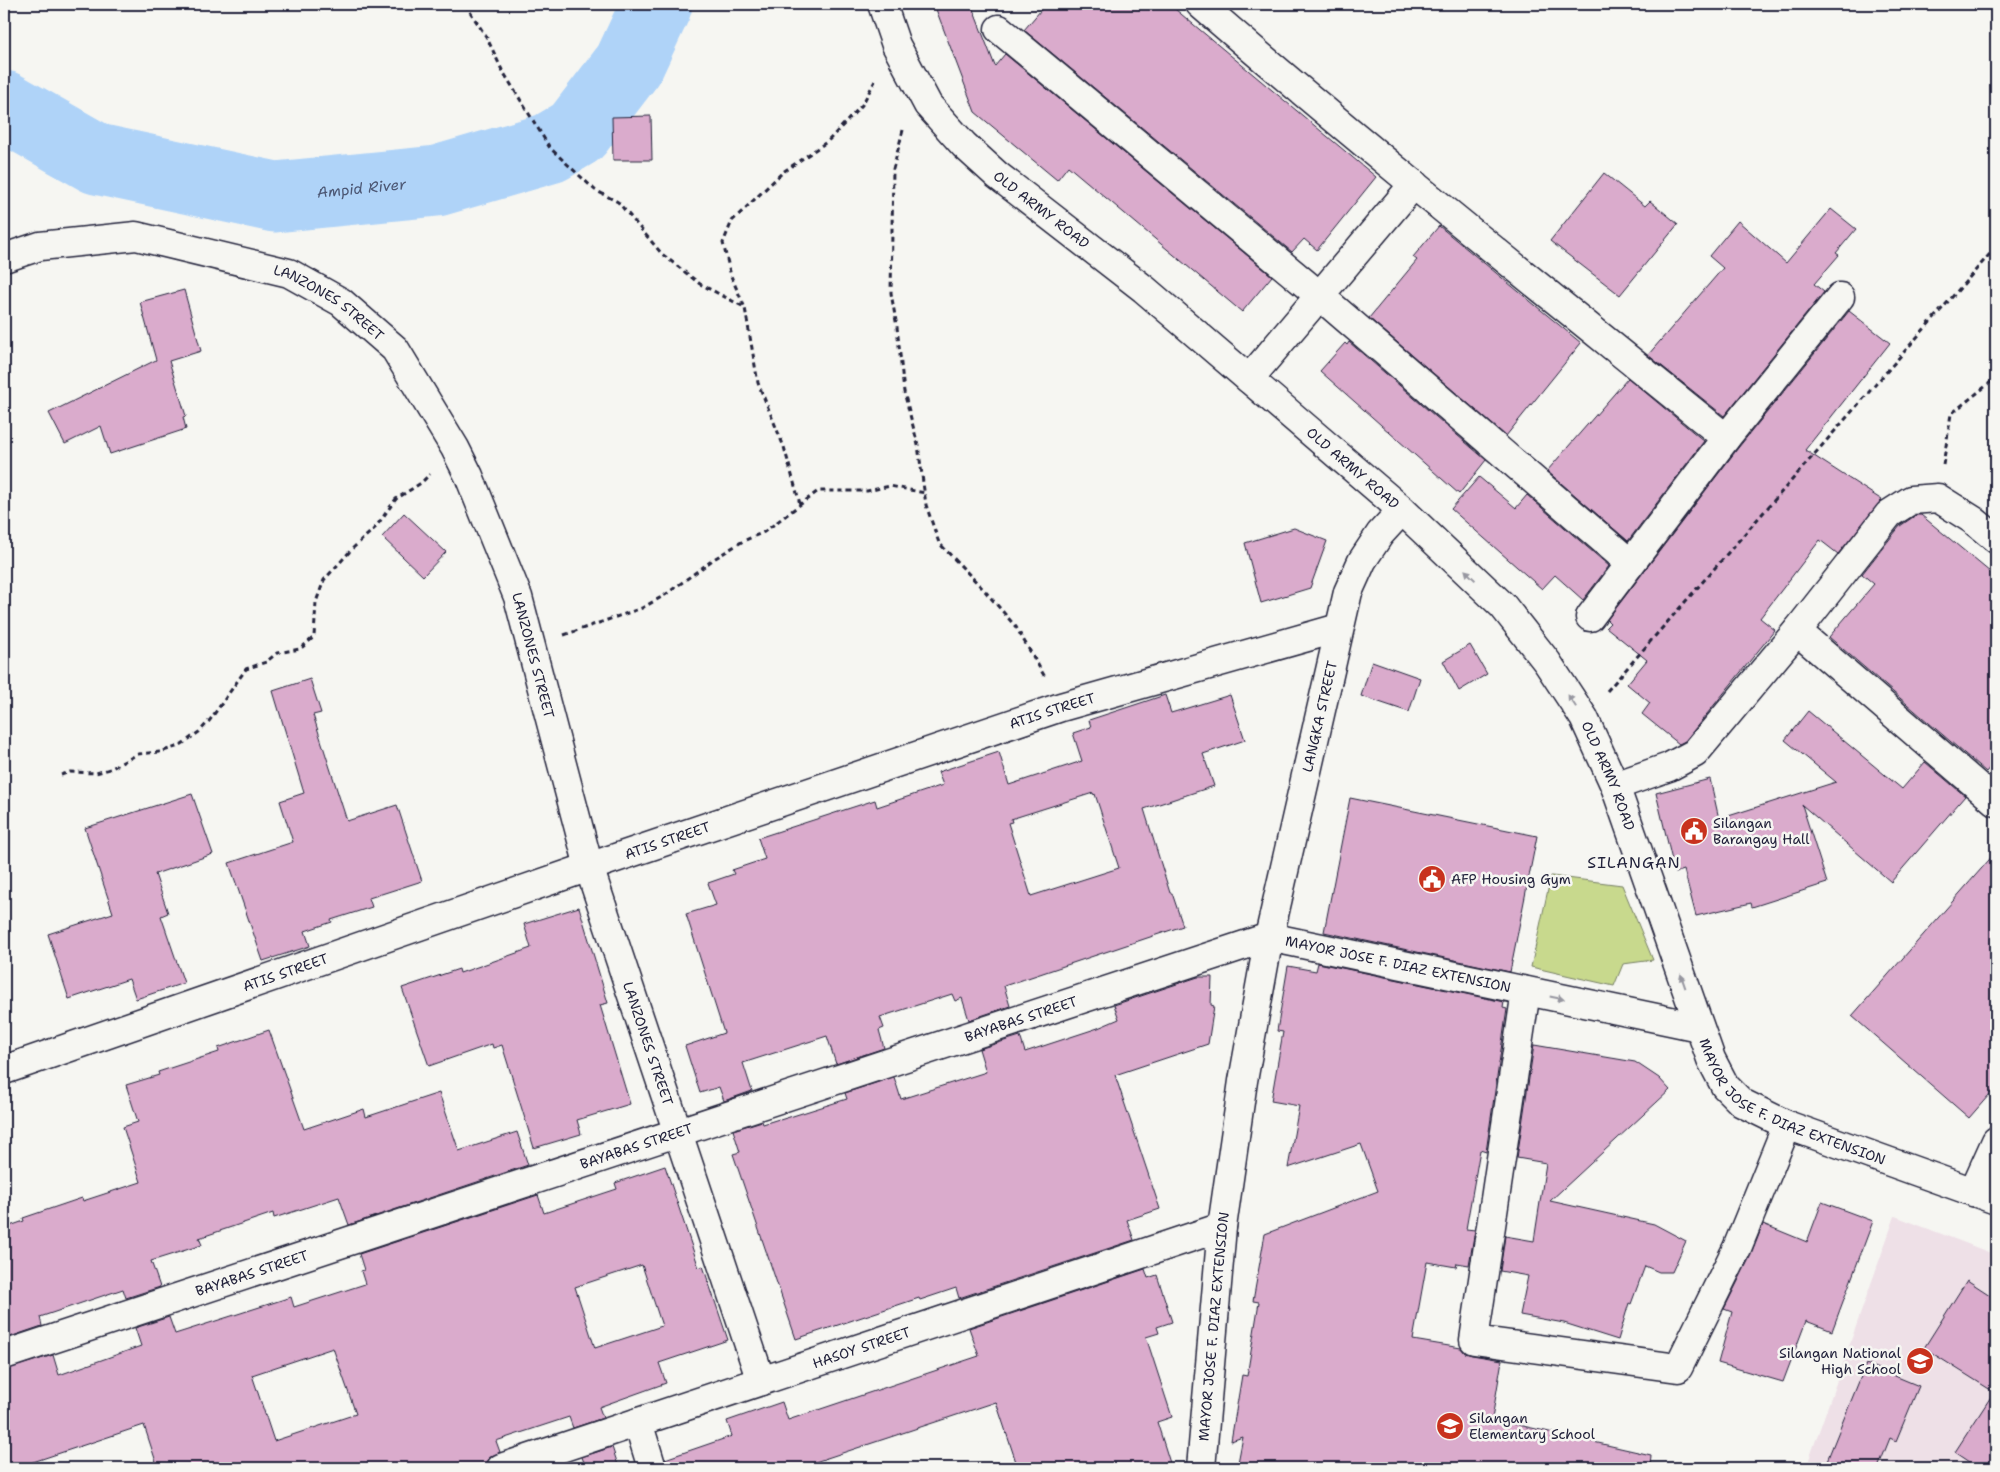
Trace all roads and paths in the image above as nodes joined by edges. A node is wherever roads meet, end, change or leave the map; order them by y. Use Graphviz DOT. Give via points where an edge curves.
graph roads {
  1 [pos="465,4"];
  2 [pos="882,4"];
  3 [pos="1200,4"];
  4 [pos="998,29"];
  5 [pos="896,45"];
  6 [pos="928,105"];
  7 [pos="1414,184"];
  8 [pos="1996,247"];
  9 [pos="4,258"];
  10 [pos="1320,296"];
  11 [pos="1840,297"];
  12 [pos="745,308"];
  13 [pos="1996,378"];
  14 [pos="1249,379"];
  15 [pos="1726,438"];
  16 [pos="455,448"];
  17 [pos="925,493"];
  18 [pos="1938,498"];
  19 [pos="800,504"];
  20 [pos="1402,510"];
  21 [pos="1996,540"];
  22 [pos="1630,563"];
  23 [pos="1590,617"];
  24 [pos="1339,628"];
  25 [pos="1797,631"];
  26 [pos="530,642"];
  27 [pos="1062,707"];
  28 [pos="1584,718"];
  29 [pos="61,776"];
  30 [pos="1615,786"];
  31 [pos="1996,802"];
  32 [pos="589,867"];
  33 [pos="1269,937"];
  34 [pos="1526,991"];
  35 [pos="1700,1028"];
  36 [pos="4,1070"];
  37 [pos="1787,1125"];
  38 [pos="677,1132"];
  39 [pos="1996,1141"];
  40 [pos="1985,1196"];
  41 [pos="1222,1227"];
  42 [pos="4,1355"];
  43 [pos="761,1381"];
  44 [pos="638,1422"];
  45 [pos="501,1468"];
  46 [pos="652,1468"];
  47 [pos="1200,1468"];
  1 -- 12 [label="path" via="550,148 595,190 618,202 662,254 700,284"];
  2 -- 5 [label="street, OLD ARMY ROAD"];
  3 -- 7 [label="street"];
  4 -- 10 [label="street"];
  5 -- 6 [label="street, OLD ARMY ROAD"];
  5 -- 12 [label="path" via="862,105 828,141 783,172 732,221 723,243 731,276"];
  6 -- 14 [label="street, OLD ARMY ROAD" via="997,175 1144,289"];
  6 -- 17 [label="path" via="904,128 893,169 891,293 904,392 918,445"];
  7 -- 10 [label="street"];
  7 -- 15 [label="street"];
  8 -- 28 [label="path"];
  9 -- 16 [label="street, LANZONES STREET" via="40,246 136,236 289,273 341,302 395,349"];
  10 -- 14 [label="street"];
  10 -- 22 [label="street"];
  11 -- 15 [label="street"];
  12 -- 19 [label="path" via="758,383 784,447"];
  13 -- 18 [label="path" via="1951,414"];
  14 -- 20 [label="street, OLD ARMY ROAD"];
  15 -- 22 [label="street"];
  16 -- 26 [label="street, LANZONES STREET" via="518,597"];
  16 -- 29 [label="path" via="421,483 396,499 375,528 324,580 316,602 314,637 300,649 277,653 266,662 246,669 210,720 179,746 138,754 96,773 70,772"];
  17 -- 19 [label="path" via="890,486 867,491 818,491"];
  17 -- 27 [label="path" via="939,543 1016,627"];
  18 -- 21 [label="street"];
  18 -- 25 [label="street" via="1911,500 1889,514"];
  19 -- 26 [label="path" via="764,532 728,550 642,608 569,634"];
  20 -- 24 [label="street, LANGKA STREET" via="1362,561 1348,592"];
  28 -- 20 [label="street, OLD ARMY ROAD, one-way" via="1547,662 1503,606"];
  22 -- 23 [label="street"];
  24 -- 27 [label="street, ATIS STREET"];
  24 -- 33 [label="street, LANGKA STREET"];
  25 -- 30 [label="street" via="1695,753 1669,767"];
  25 -- 31 [label="street"];
  26 -- 32 [label="street, LANZONES STREET"];
  27 -- 32 [label="street, ATIS STREET"];
  28 -- 30 [label="street, OLD ARMY ROAD"];
  35 -- 30 [label="street, OLD ARMY ROAD, one-way"];
  32 -- 36 [label="street, ATIS STREET"];
  32 -- 38 [label="street, LANZONES STREET"];
  33 -- 34 [label="street, MAYOR JOSE F. DIAZ EXTENSION"];
  33 -- 38 [label="street, BAYABAS STREET"];
  33 -- 41 [label="street, MAYOR JOSE F. DIAZ EXTENSION" via="1243,1081"];
  34 -- 35 [label="street, MAYOR JOSE F. DIAZ EXTENSION, one-way"];
  34 -- 37 [label="street" via="1474,1340 1678,1368 1737,1248"];
  35 -- 37 [label="street, MAYOR JOSE F. DIAZ EXTENSION" via="1725,1086 1742,1103"];
  37 -- 40 [label="street, MAYOR JOSE F. DIAZ EXTENSION"];
  38 -- 42 [label="street, BAYABAS STREET"];
  38 -- 43 [label="street, LANZONES STREET"];
  39 -- 40 [label="street"];
  41 -- 43 [label="street, HASOY STREET"];
  41 -- 47 [label="street, MAYOR JOSE F. DIAZ EXTENSION"];
  43 -- 44 [label="street, HASOY STREET"];
  44 -- 45 [label="street, HASOY STREET"];
  44 -- 46 [label="street"];
}
